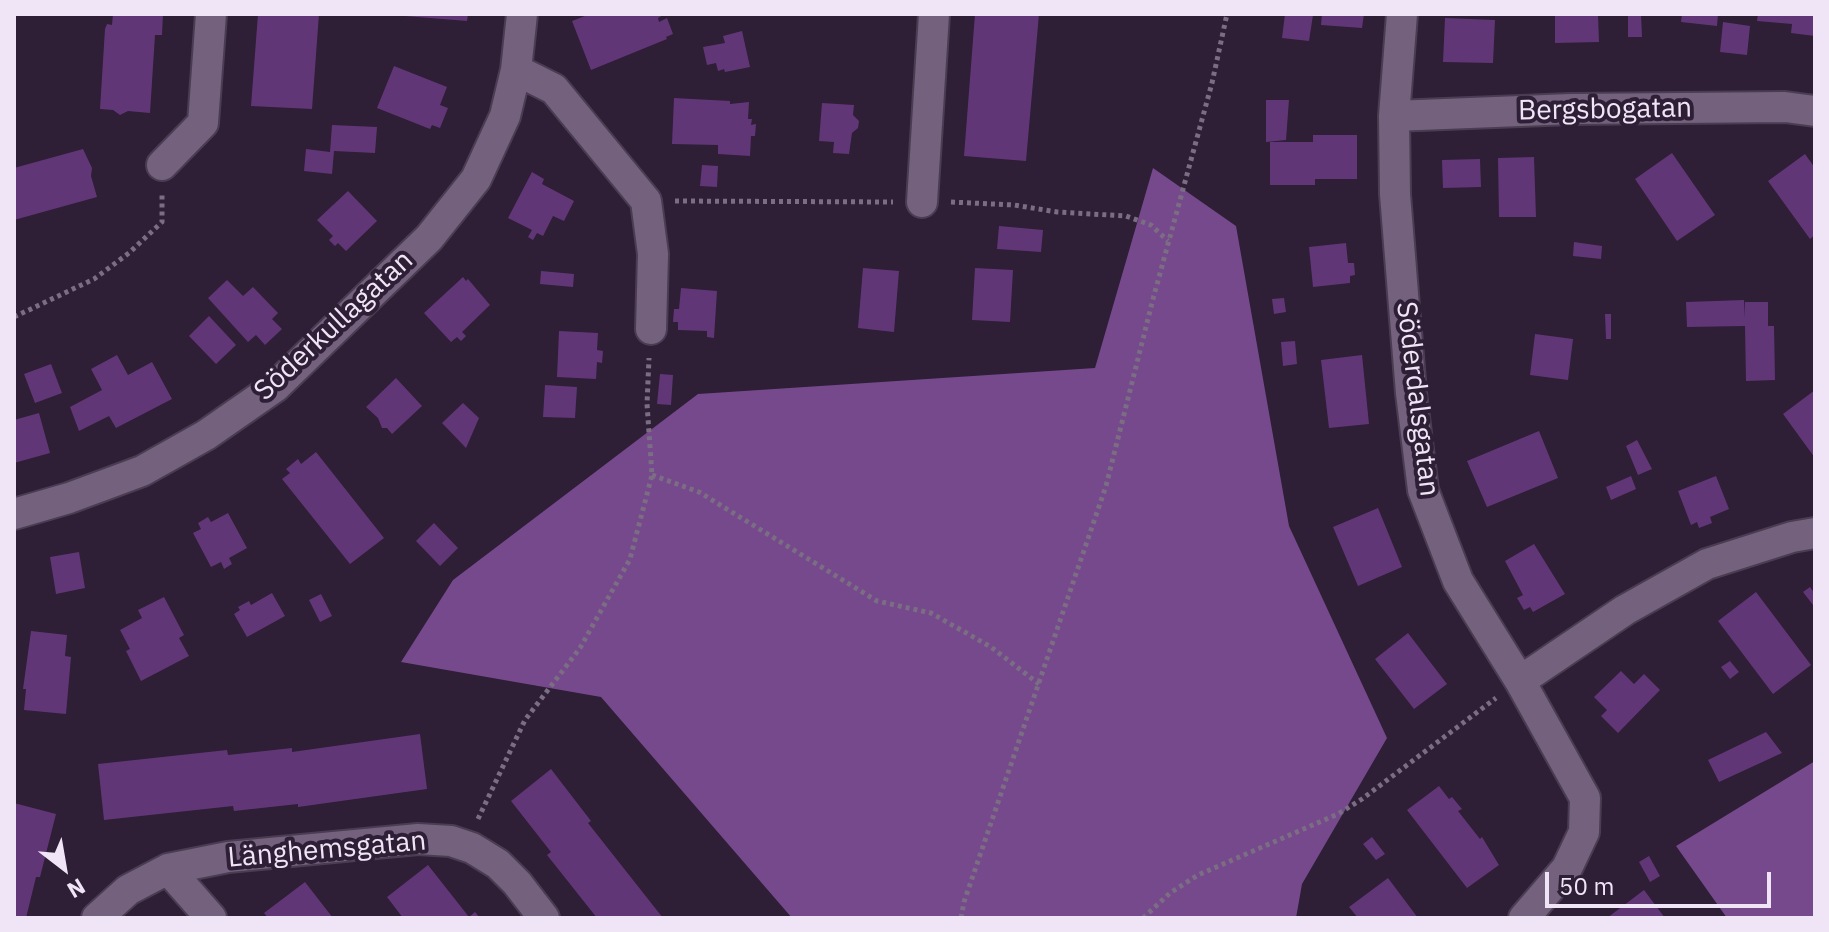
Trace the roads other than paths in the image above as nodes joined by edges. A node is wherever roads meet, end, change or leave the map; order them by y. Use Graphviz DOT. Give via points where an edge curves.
graph roads {
  1 [pos="211,14"];
  2 [pos="522,14"];
  3 [pos="934,14"];
  4 [pos="1402,14"];
  5 [pos="516,70"];
  6 [pos="1815,111"];
  7 [pos="1394,116"];
  8 [pos="162,165"];
  9 [pos="922,202"];
  10 [pos="651,329"];
  11 [pos="14,514"];
  12 [pos="1815,533"];
  13 [pos="1520,681"];
  14 [pos="168,869"];
  15 [pos="97,918"];
  16 [pos="211,918"];
  17 [pos="544,918"];
  18 [pos="1524,918"];
  1 -- 8 [label="street" via="203,123"];
  2 -- 5 [label="street, Söderkullagatan"];
  3 -- 9 [label="street"];
  4 -- 7 [label="street, Söderdalsgatan"];
  5 -- 10 [label="street" via="554,89 646,201 653,254"];
  5 -- 11 [label="street, Söderkullagatan" via="505,116 476,179 429,238 275,387 142,471"];
  6 -- 7 [label="street, Bergsbogatan" via="1586,109"];
  7 -- 13 [label="street, Söderdalsgatan" via="1396,209 1423,490 1458,581"];
  12 -- 13 [label="street" via="1707,564 1625,610"];
  13 -- 18 [label="street, Söderdalsgatan" via="1585,798 1584,832 1567,868"];
  14 -- 15 [label="street, Länghemsgatan" via="128,890"];
  14 -- 16 [label="street"];
  14 -- 17 [label="street, Länghemsgatan" via="228,857 418,839 451,841 498,864"];
}
